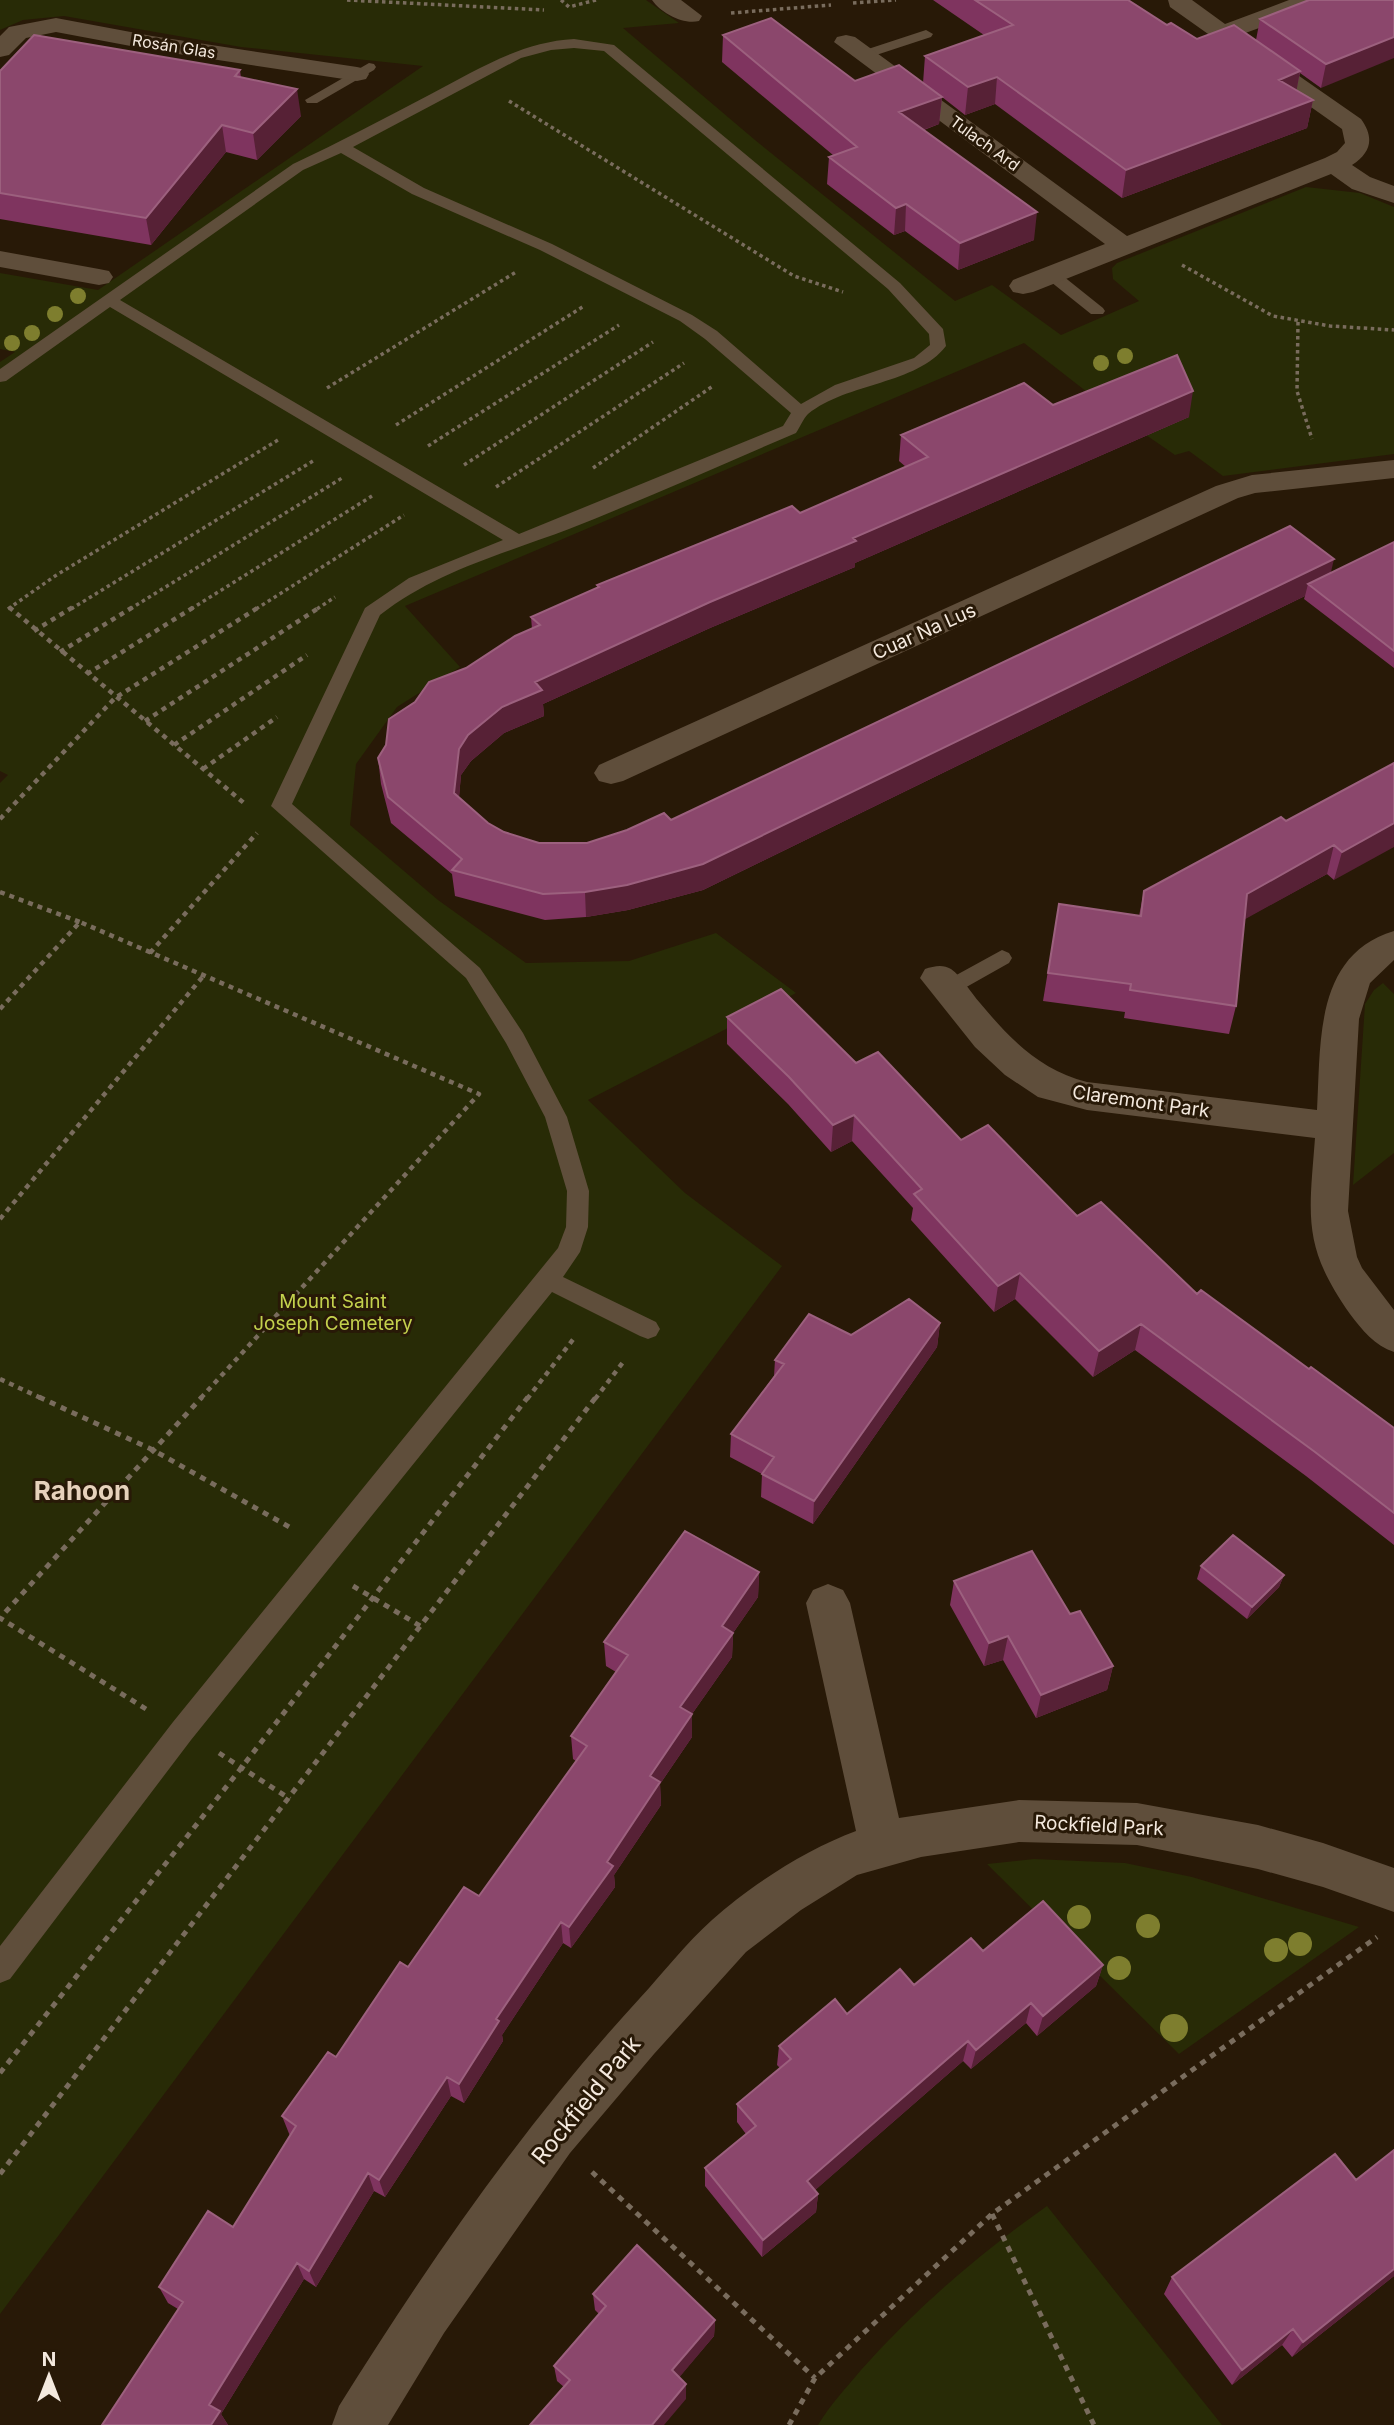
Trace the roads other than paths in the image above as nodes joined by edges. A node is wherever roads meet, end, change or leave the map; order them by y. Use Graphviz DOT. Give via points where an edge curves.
graph roads {
  1 [pos="664,0"];
  2 [pos="1312,0"];
  3 [pos="1179,2"];
  4 [pos="690,16"];
  5 [pos="1222,33"];
  6 [pos="926,34"];
  7 [pos="855,48"];
  8 [pos="0,50"];
  9 [pos="363,70"];
  10 [pos="312,100"];
  11 [pos="342,147"];
  12 [pos="1334,164"];
  13 [pos="1394,195"];
  14 [pos="1124,245"];
  15 [pos="0,259"];
  16 [pos="1052,275"];
  17 [pos="1023,286"];
  18 [pos="104,288"];
  19 [pos="1097,311"];
  20 [pos="0,377"];
  21 [pos="800,412"];
  22 [pos="1394,469"];
  23 [pos="518,541"];
  24 [pos="611,773"];
  25 [pos="1394,944"];
  26 [pos="1002,958"];
  27 [pos="943,983"];
  28 [pos="1334,1126"];
  29 [pos="548,1280"];
  30 [pos="648,1329"];
  31 [pos="1394,1336"];
  32 [pos="828,1603"];
  33 [pos="881,1844"];
  34 [pos="1389,1911"];
  35 [pos="0,1969"];
  36 [pos="358,2425"];
  1 -- 4 [label="street"];
  2 -- 5 [label="street"];
  3 -- 5 [label="street"];
  5 -- 12 [label="street" via="1352,124 1357,130 1357,147 1351,156"];
  6 -- 7 [label="lane"];
  7 -- 14 [label="street, Tulach Ard"];
  8 -- 9 [label="street, Rosán Glas" via="18,32 56,25 144,42"];
  9 -- 10 [label="lane"];
  11 -- 18 [label="lane" via="298,167"];
  11 -- 21 [label="lane" via="418,191 553,250 688,320"];
  11 -- 21 [label="lane" via="516,55 542,46 591,43 609,48 900,292 937,332 938,346 920,362 841,389"];
  12 -- 13 [label="street" via="1361,183"];
  12 -- 14 [label="street"];
  14 -- 16 [label="street"];
  15 -- 18 [label="street"];
  16 -- 17 [label="street"];
  16 -- 19 [label="lane"];
  18 -- 20 [label="lane"];
  18 -- 23 [label="lane" via="311,419"];
  21 -- 23 [label="lane" via="790,429"];
  22 -- 24 [label="street, Cuar Na Lus" via="1236,488"];
  23 -- 29 [label="lane" via="392,594 372,612 281,806 472,973 515,1039 556,1117 578,1191 577,1227 568,1252"];
  25 -- 28 [label="street" via="1369,960 1347,989"];
  26 -- 27 [label="lane, Claremont Park"];
  27 -- 28 [label="street, Claremont Park" via="1002,1051 1051,1087 1087,1096"];
  28 -- 31 [label="street" via="1329,1211 1334,1246 1341,1268 1359,1296"];
  29 -- 30 [label="lane"];
  29 -- 35 [label="lane" via="321,1556"];
  32 -- 33 [label="street"];
  33 -- 34 [label="street, Rockfield Park" via="1019,1821 1137,1824 1258,1847 1324,1866"];
  33 -- 36 [label="street, Rockfield Park" via="833,1864 729,1936 553,2136 426,2315"];
}
